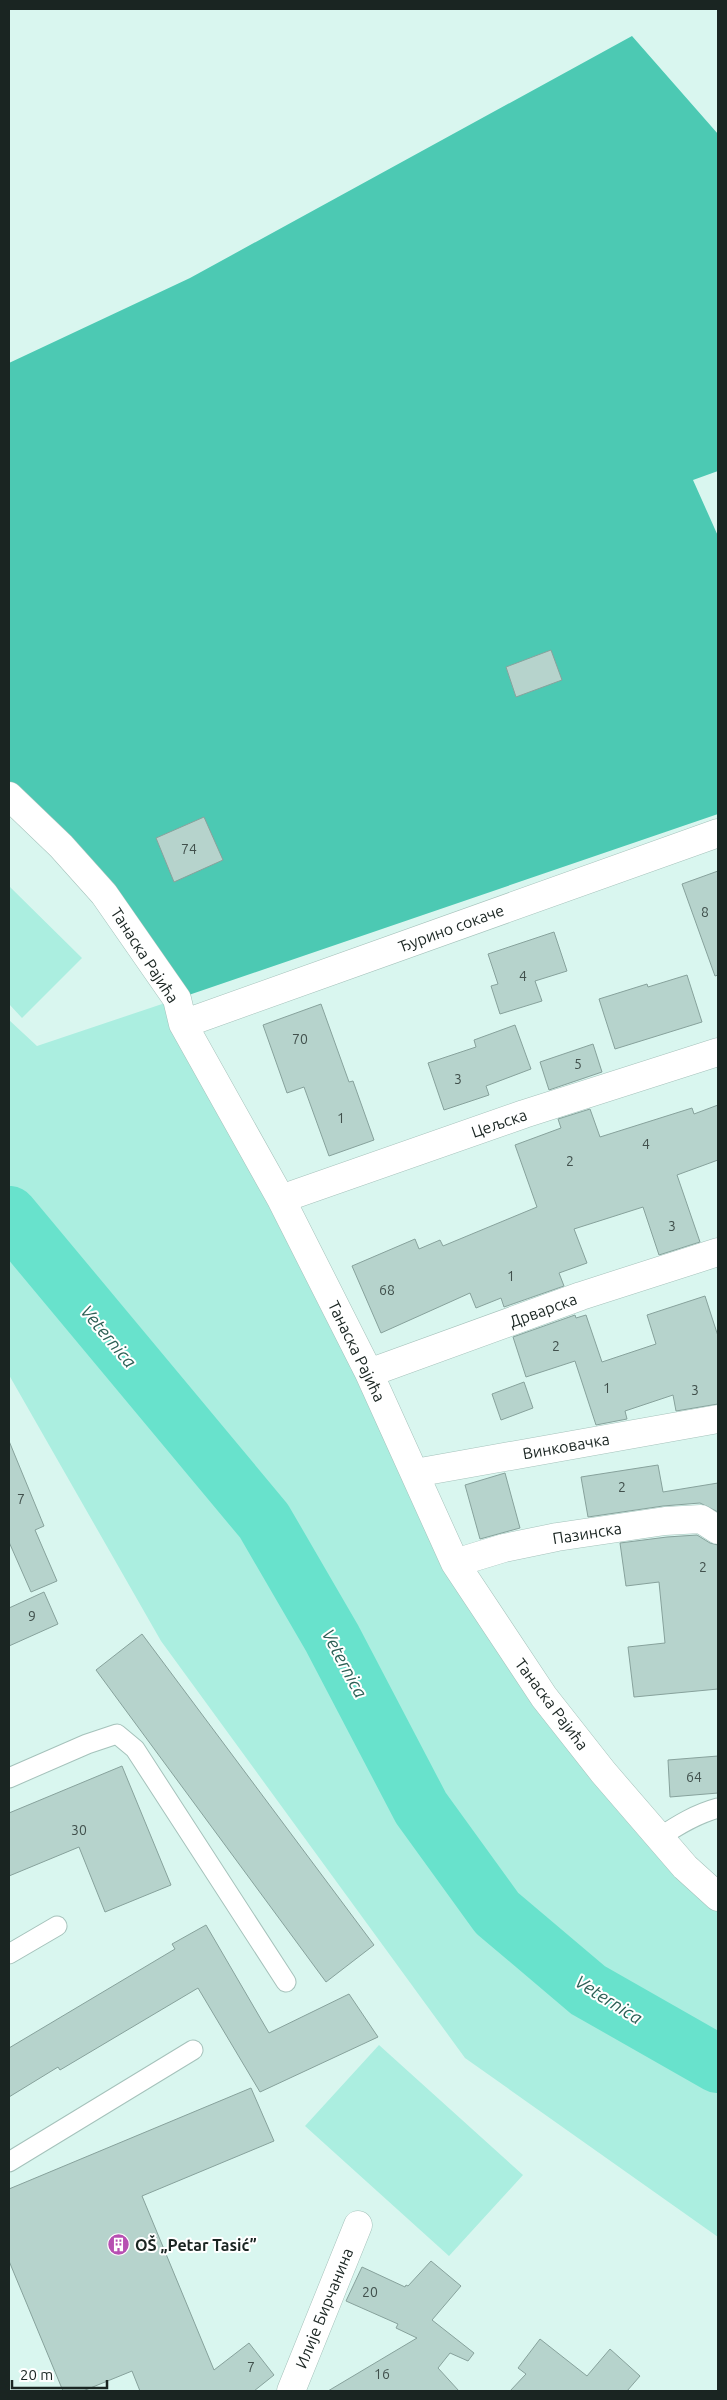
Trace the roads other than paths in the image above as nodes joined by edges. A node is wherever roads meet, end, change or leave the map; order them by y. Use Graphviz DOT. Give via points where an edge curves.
graph roads {
  1 [pos="9,796"];
  2 [pos="718,833"];
  3 [pos="183,1024"];
  4 [pos="718,1052"];
  5 [pos="281,1199"];
  6 [pos="718,1252"];
  7 [pos="369,1373"];
  8 [pos="718,1419"];
  9 [pos="414,1473"];
  10 [pos="718,1530"];
  11 [pos="455,1563"];
  12 [pos="9,1778"];
  13 [pos="718,1808"];
  14 [pos="660,1837"];
  15 [pos="718,1897"];
  16 [pos="57,1926"];
  17 [pos="9,1954"];
  18 [pos="286,1982"];
  19 [pos="193,2050"];
  20 [pos="9,2162"];
  21 [pos="358,2225"];
  22 [pos="291,2391"];
  1 -- 3 [label="street, Танаска Рајића" via="61,846 104,894 177,999"];
  2 -- 3 [label="street, Ђурино сокаче"];
  3 -- 5 [label="street, Танаска Рајића"];
  4 -- 5 [label="street, Цељска" via="524,1114"];
  5 -- 7 [label="street, Танаска Рајића"];
  6 -- 7 [label="street, Дрварска" via="581,1296"];
  7 -- 9 [label="street, Танаска Рајића"];
  8 -- 9 [label="street, Винковачка"];
  9 -- 11 [label="street, Танаска Рајића"];
  10 -- 11 [label="street, Пазинска" via="701,1519 665,1520 504,1548"];
  11 -- 14 [label="street, Танаска Рајића" via="544,1697"];
  12 -- 18 [label="lane" via="117,1734 135,1749"];
  13 -- 14 [label="lane" via="679,1824"];
  14 -- 15 [label="street, Танаска Рајића" via="685,1867"];
  16 -- 17 [label="lane"];
  19 -- 20 [label="lane"];
  21 -- 22 [label="street, Илије Бирчанина"];
}
